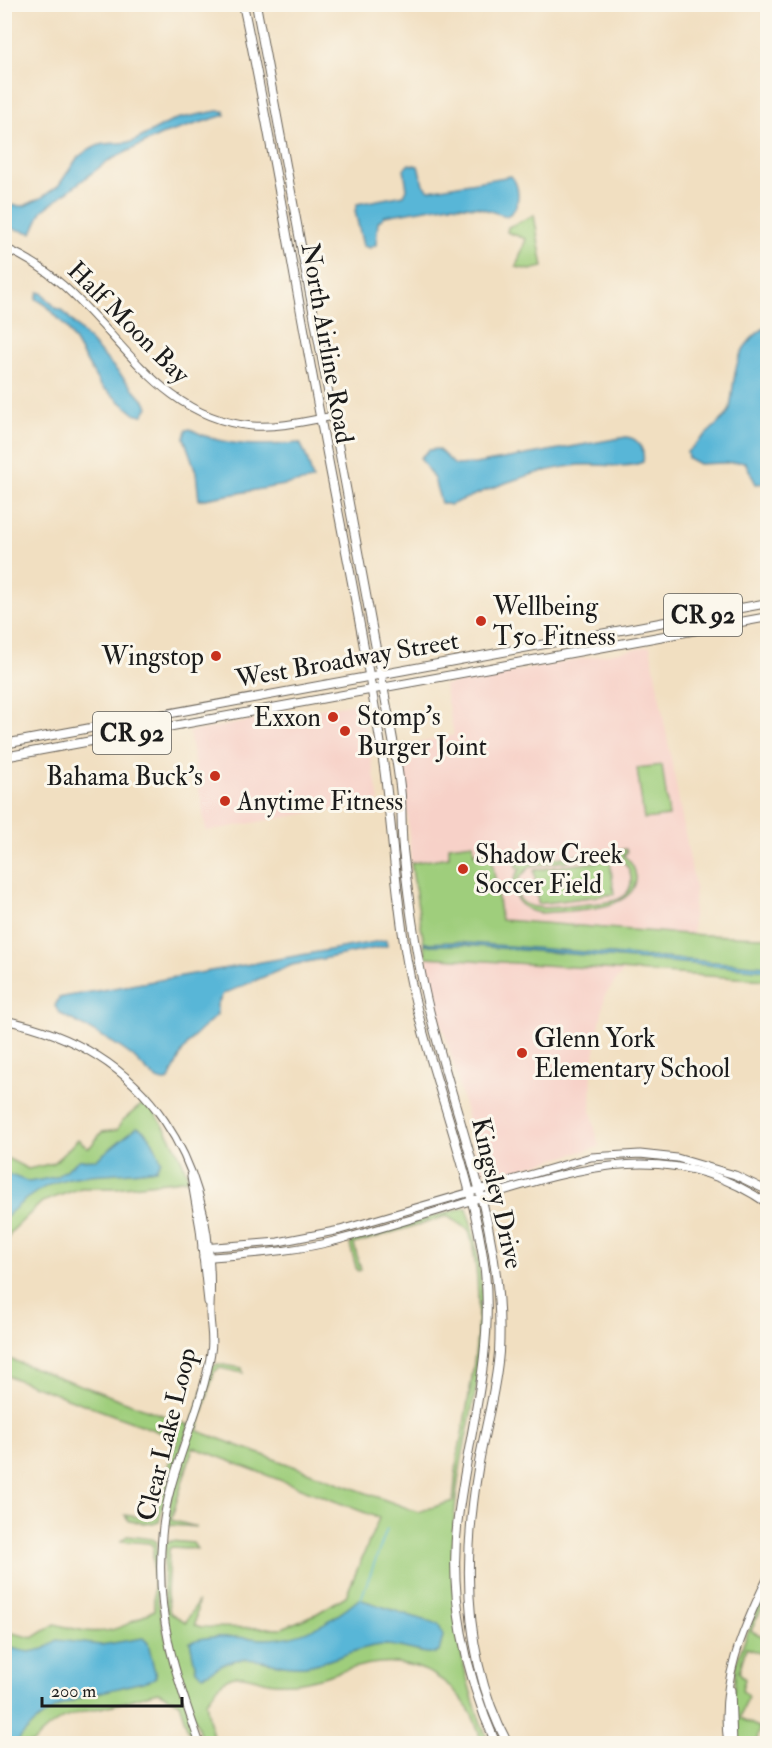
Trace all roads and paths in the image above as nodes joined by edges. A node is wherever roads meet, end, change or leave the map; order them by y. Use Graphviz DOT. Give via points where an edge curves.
graph roads {
  1 [pos="243,4"];
  2 [pos="256,4"];
  3 [pos="4,248"];
  4 [pos="334,416"];
  5 [pos="320,418"];
  6 [pos="352,521"];
  7 [pos="340,524"];
  8 [pos="768,603"];
  9 [pos="768,617"];
  10 [pos="466,659"];
  11 [pos="380,674"];
  12 [pos="369,676"];
  13 [pos="433,678"];
  14 [pos="382,687"];
  15 [pos="372,689"];
  16 [pos="4,744"];
  17 [pos="4,757"];
  18 [pos="403,855"];
  19 [pos="393,856"];
  20 [pos="419,963"];
  21 [pos="407,965"];
  22 [pos="4,1020"];
  23 [pos="436,1035"];
  24 [pos="424,1038"];
  25 [pos="479,1189"];
  26 [pos="768,1191"];
  27 [pos="468,1192"];
  28 [pos="482,1198"];
  29 [pos="471,1201"];
  30 [pos="768,1204"];
  31 [pos="206,1248"];
  32 [pos="206,1257"];
  33 [pos="456,1533"];
  34 [pos="469,1535"];
  35 [pos="768,1577"];
  36 [pos="730,1681"];
  37 [pos="200,1743"];
  38 [pos="496,1743"];
  39 [pos="508,1743"];
  40 [pos="728,1743"];
  41 [pos="733,1743"];
  1 -- 5 [label="main road, North Airline Road"];
  2 -- 4 [label="main road, North Airline Road"];
  3 -- 5 [label="street, Half Moon Bay" via="54,275 157,383 183,404 218,420 252,426"];
  4 -- 5 [label="street, Half Moon Bay"];
  4 -- 6 [label="main road, North Airline Road"];
  5 -- 7 [label="main road, North Airline Road"];
  6 -- 7 [label="main road"];
  6 -- 11 [label="main road, North Airline Road"];
  7 -- 12 [label="main road, North Airline Road"];
  8 -- 10 [label="main road, West Broadway Street / CR 92"];
  9 -- 13 [label="main road, West Broadway Street / CR 92"];
  10 -- 11 [label="main road, West Broadway Street / CR 92"];
  10 -- 13 [label="main road" via="463,668"];
  11 -- 12 [label="main road, West Broadway Street / CR 92"];
  11 -- 14 [label="main road, North Airline Road"];
  12 -- 15 [label="main road, North Airline Road"];
  12 -- 16 [label="main road, West Broadway Street / CR 92"];
  13 -- 14 [label="main road, West Broadway Street / CR 92"];
  14 -- 15 [label="main road, West Broadway Street / CR 92"];
  14 -- 18 [label="main road, Kingsley Drive" via="401,793"];
  15 -- 17 [label="main road, West Broadway Street / CR 92"];
  15 -- 19 [label="main road, Kingsley Drive" via="385,768"];
  18 -- 19 [label="main road"];
  18 -- 20 [label="main road, Kingsley Drive"];
  19 -- 21 [label="main road, Kingsley Drive"];
  20 -- 21 [label="main road"];
  20 -- 23 [label="main road, Kingsley Drive"];
  21 -- 24 [label="main road, Kingsley Drive"];
  22 -- 31 [label="street, Clear Lake Loop" via="64,1037 105,1060 136,1086 163,1117 190,1171 201,1198"];
  23 -- 24 [label="main road"];
  23 -- 25 [label="main road, Kingsley Drive"];
  24 -- 27 [label="main road, Kingsley Drive"];
  25 -- 26 [label="street" via="591,1157 640,1154 696,1162"];
  25 -- 27 [label="street"];
  25 -- 28 [label="main road, Kingsley Drive"];
  27 -- 29 [label="main road, Kingsley Drive"];
  27 -- 31 [label="street" via="322,1234"];
  28 -- 29 [label="street"];
  28 -- 30 [label="street" via="576,1170 642,1164 702,1174"];
  28 -- 34 [label="main road, Kingsley Drive" via="495,1257 499,1352"];
  29 -- 32 [label="street" via="309,1246"];
  29 -- 33 [label="main road, Kingsley Drive" via="485,1272 486,1356"];
  31 -- 32 [label="street, Clear Lake Loop"];
  32 -- 37 [label="street, Clear Lake Loop" via="212,1350 202,1395 172,1475 162,1528 160,1579 166,1642"];
  33 -- 34 [label="main road"];
  33 -- 38 [label="main road, Kingsley Drive" via="458,1600 465,1651"];
  34 -- 39 [label="main road, Kingsley Drive" via="467,1569 473,1631 484,1683"];
  35 -- 36 [label="street" via="742,1631"];
  36 -- 40 [label="street" via="726,1703"];
  36 -- 41 [label="street"];
}
